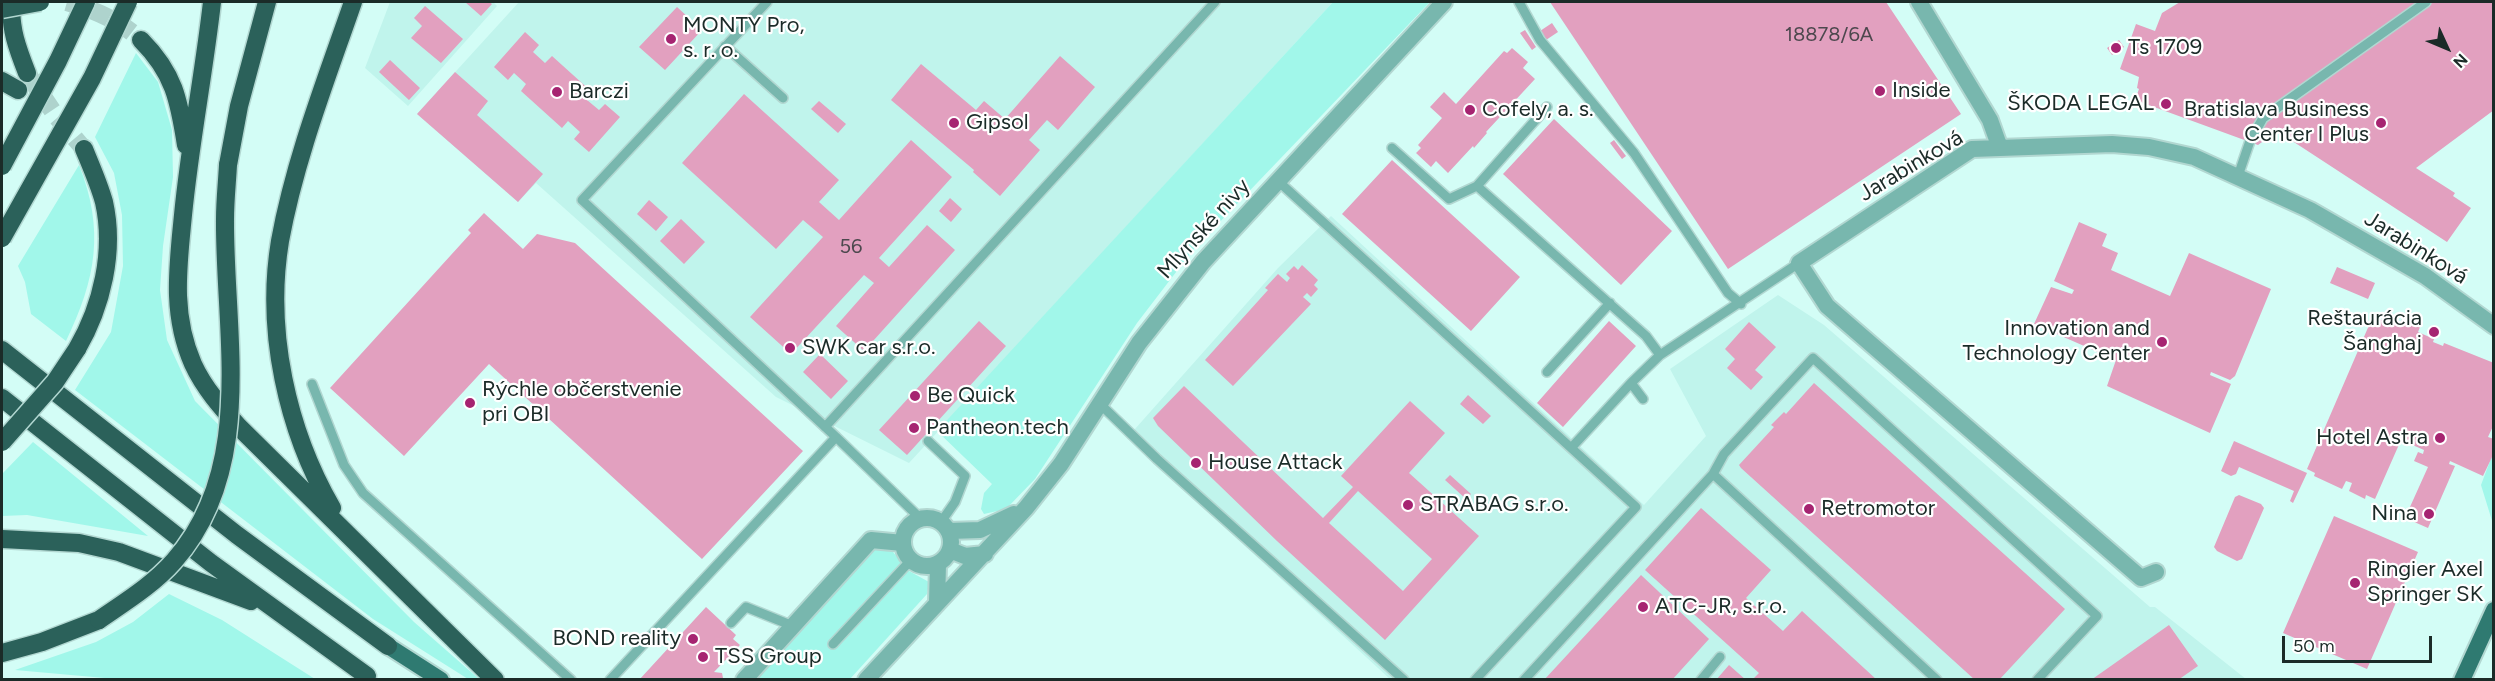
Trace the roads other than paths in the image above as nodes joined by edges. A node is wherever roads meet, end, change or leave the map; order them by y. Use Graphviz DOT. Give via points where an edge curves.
graph roads {
  1 [pos="12,2"];
  2 [pos="41,2"];
  3 [pos="86,2"];
  4 [pos="128,2"];
  5 [pos="212,2"];
  6 [pos="267,2"];
  7 [pos="353,2"];
  8 [pos="767,2"];
  9 [pos="1215,2"];
  10 [pos="1444,2"];
  11 [pos="1519,2"];
  12 [pos="1919,2"];
  13 [pos="2426,2"];
  14 [pos="2,9"];
  15 [pos="141,40"];
  16 [pos="725,46"];
  17 [pos="27,73"];
  18 [pos="2,81"];
  19 [pos="18,90"];
  20 [pos="783,98"];
  21 [pos="1547,107"];
  22 [pos="1392,147"];
  23 [pos="2000,148"];
  24 [pos="84,149"];
  25 [pos="188,159"];
  26 [pos="2,166"];
  27 [pos="2238,176"];
  28 [pos="1278,181"];
  29 [pos="1476,186"];
  30 [pos="2,238"];
  31 [pos="1799,263"];
  32 [pos="1610,303"];
  33 [pos="1741,304"];
  34 [pos="2493,326"];
  35 [pos="2,350"];
  36 [pos="1660,355"];
  37 [pos="1547,372"];
  38 [pos="1631,383"];
  39 [pos="312,384"];
  40 [pos="2,398"];
  41 [pos="1643,399"];
  42 [pos="1099,403"];
  43 [pos="825,426"];
  44 [pos="836,437"];
  45 [pos="928,441"];
  46 [pos="2,442"];
  47 [pos="1572,447"];
  48 [pos="1713,474"];
  49 [pos="1026,508"];
  50 [pos="921,519"];
  51 [pos="945,526"];
  52 [pos="343,528"];
  53 [pos="2,539"];
  54 [pos="903,543"];
  55 [pos="950,550"];
  56 [pos="986,554"];
  57 [pos="911,560"];
  58 [pos="938,564"];
  59 [pos="2156,572"];
  60 [pos="937,603"];
  61 [pos="273,609"];
  62 [pos="2493,610"];
  63 [pos="731,623"];
  64 [pos="793,626"];
  65 [pos="833,644"];
  66 [pos="388,646"];
  67 [pos="2,653"];
  68 [pos="1720,657"];
  69 [pos="369,678"];
  70 [pos="441,680"];
  71 [pos="495,680"];
  72 [pos="571,680"];
  73 [pos="610,680"];
  74 [pos="744,680"];
  75 [pos="866,680"];
  76 [pos="1404,680"];
  77 [pos="1476,680"];
  78 [pos="1524,680"];
  79 [pos="1701,680"];
  80 [pos="1937,680"];
  81 [pos="2037,680"];
  82 [pos="2462,680"];
  1 -- 17 [label="highway" via="15,43"];
  2 -- 14 [label="highway, bridge"];
  3 -- 26 [label="highway, bridge"];
  4 -- 30 [label="highway, bridge" via="86,88"];
  5 -- 25 [label="highway"];
  6 -- 67 [label="highway, bridge" via="241,94 228,165 225,219 230,406 225,452 217,478 196,528 175,560 148,586 99,620"];
  7 -- 52 [label="highway" via="291,190 276,281 282,372 302,447"];
  8 -- 16 [label="lane"];
  9 -- 43 [label="lane"];
  10 -- 28 [label="street, Mlynské nivy"];
  11 -- 33 [label="lane" via="1540,40 1634,153 1728,293"];
  12 -- 23 [label="street" via="1990,120"];
  13 -- 27 [label="lane" via="2262,118"];
  15 -- 25 [label="highway" via="171,78 179,101"];
  16 -- 20 [label="lane"];
  16 -- 43 [label="lane" via="582,200"];
  18 -- 19 [label="highway"];
  21 -- 29 [label="lane"];
  22 -- 29 [label="lane" via="1449,199"];
  23 -- 27 [label="street, Jarabinková" via="2112,144 2149,147 2194,157"];
  23 -- 31 [label="street, Jarabinková" via="1972,149"];
  24 -- 46 [label="highway, bridge" via="104,202 108,232 100,293 77,349 55,382"];
  25 -- 52 [label="highway" via="176,289 182,330 193,364 211,396 239,427"];
  27 -- 34 [label="street, Jarabinková" via="2310,210 2425,276"];
  28 -- 42 [label="street, Mlynské nivy" via="1172,299"];
  28 -- 47 [label="lane"];
  29 -- 32 [label="lane"];
  31 -- 33 [label="lane"];
  31 -- 59 [label="street" via="1827,306 2141,578"];
  32 -- 36 [label="lane" via="1646,336"];
  32 -- 37 [label="lane"];
  33 -- 36 [label="lane"];
  35 -- 66 [label="highway" via="237,535"];
  36 -- 38 [label="lane"];
  38 -- 41 [label="lane"];
  38 -- 47 [label="lane"];
  39 -- 72 [label="lane" via="344,465 363,493"];
  40 -- 61 [label="highway"];
  42 -- 49 [label="street, Mlynské nivy" via="1061,464"];
  42 -- 76 [label="lane"];
  43 -- 44 [label="lane"];
  44 -- 50 [label="lane"];
  44 -- 73 [label="lane"];
  45 -- 51 [label="lane" via="965,476"];
  47 -- 77 [label="lane" via="1636,507"];
  48 -- 78 [label="lane"];
  48 -- 80 [label="lane"];
  48 -- 81 [label="lane" via="1724,454 1812,358 2097,616"];
  49 -- 51 [label="street, Mlynské nivy" via="991,527"];
  49 -- 56 [label="street, Mlynské nivy"];
  50 -- 51 [label="street, Mlynské nivy" via="929,518"];
  50 -- 54 [label="street" via="909,526"];
  51 -- 55 [label="street"];
  52 -- 71 [label="highway"];
  53 -- 61 [label="highway" via="80,543 119,552"];
  54 -- 57 [label="street"];
  54 -- 64 [label="street" via="871,540"];
  55 -- 56 [label="street" via="965,556"];
  55 -- 58 [label="street"];
  56 -- 60 [label="street, Mlynské nivy"];
  57 -- 58 [label="street" via="924,566"];
  57 -- 65 [label="lane"];
  58 -- 60 [label="street"];
  60 -- 75 [label="street, Mlynské nivy"];
  61 -- 69 [label="highway"];
  62 -- 82 [label="main road"];
  63 -- 64 [label="lane" via="746,607"];
  64 -- 74 [label="street"];
  66 -- 70 [label="main road"];
  68 -- 79 [label="lane"];
}
